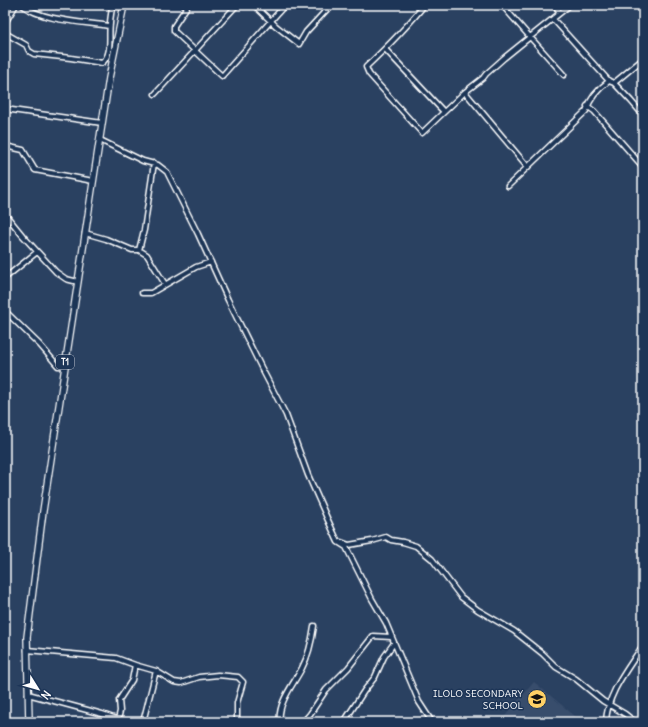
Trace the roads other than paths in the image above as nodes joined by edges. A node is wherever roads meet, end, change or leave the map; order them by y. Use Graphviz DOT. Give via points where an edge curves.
graph roads {
  1 [pos="16,5"];
  2 [pos="22,5"];
  3 [pos="112,5"];
  4 [pos="124,5"];
  5 [pos="188,5"];
  6 [pos="237,5"];
  7 [pos="254,5"];
  8 [pos="285,5"];
  9 [pos="330,5"];
  10 [pos="421,5"];
  11 [pos="502,5"];
  12 [pos="556,5"];
  13 [pos="570,5"];
  14 [pos="560,13"];
  15 [pos="553,19"];
  16 [pos="271,21"];
  17 [pos="5,23"];
  18 [pos="109,26"];
  19 [pos="5,33"];
  20 [pos="530,37"];
  21 [pos="385,49"];
  22 [pos="195,50"];
  23 [pos="643,59"];
  24 [pos="564,75"];
  25 [pos="609,81"];
  26 [pos="614,83"];
  27 [pos="465,92"];
  28 [pos="155,94"];
  29 [pos="587,106"];
  30 [pos="5,109"];
  31 [pos="444,112"];
  32 [pos="643,115"];
  33 [pos="102,123"];
  34 [pos="100,140"];
  35 [pos="5,146"];
  36 [pos="154,163"];
  37 [pos="528,167"];
  38 [pos="643,167"];
  39 [pos="93,181"];
  40 [pos="508,186"];
  41 [pos="5,214"];
  42 [pos="85,233"];
  43 [pos="138,250"];
  44 [pos="37,252"];
  45 [pos="211,262"];
  46 [pos="5,278"];
  47 [pos="78,282"];
  48 [pos="166,284"];
  49 [pos="142,293"];
  50 [pos="5,311"];
  51 [pos="65,366"];
  52 [pos="338,540"];
  53 [pos="314,626"];
  54 [pos="391,637"];
  55 [pos="394,643"];
  56 [pos="643,645"];
  57 [pos="27,650"];
  58 [pos="135,665"];
  59 [pos="156,671"];
  60 [pos="28,694"];
  61 [pos="608,705"];
  62 [pos="118,720"];
  63 [pos="279,721"];
  64 [pos="29,722"];
  65 [pos="125,722"];
  66 [pos="143,722"];
  67 [pos="237,722"];
  68 [pos="269,722"];
  69 [pos="303,722"];
  70 [pos="344,722"];
  71 [pos="432,722"];
  72 [pos="606,722"];
  73 [pos="635,722"];
  1 -- 17 [label="street"];
  2 -- 18 [label="street" via="28,10 49,17"];
  3 -- 18 [label="street"];
  4 -- 33 [label="highway, T1"];
  5 -- 22 [label="street" via="174,26 174,31"];
  6 -- 22 [label="street"];
  7 -- 16 [label="street"];
  8 -- 16 [label="street"];
  9 -- 16 [label="street" via="299,44"];
  10 -- 21 [label="street" via="422,8"];
  11 -- 20 [label="street"];
  12 -- 14 [label="street"];
  13 -- 14 [label="street"];
  14 -- 15 [label="street"];
  15 -- 20 [label="street"];
  15 -- 25 [label="street"];
  16 -- 22 [label="street" via="222,76"];
  18 -- 19 [label="street" via="110,43 106,60 102,63 34,54 26,45"];
  20 -- 24 [label="street"];
  20 -- 27 [label="street"];
  21 -- 31 [label="street"];
  21 -- 31 [label="street" via="366,67 369,74 422,133"];
  22 -- 28 [label="street"];
  23 -- 26 [label="street"];
  25 -- 26 [label="street"];
  25 -- 29 [label="street"];
  26 -- 32 [label="street"];
  27 -- 31 [label="street"];
  27 -- 37 [label="street"];
  29 -- 37 [label="street" via="586,111"];
  29 -- 38 [label="street"];
  30 -- 33 [label="street"];
  33 -- 34 [label="highway, T1"];
  34 -- 36 [label="street" via="137,158"];
  34 -- 39 [label="highway, T1"];
  35 -- 39 [label="street" via="23,150 35,170"];
  36 -- 43 [label="street" via="144,230"];
  36 -- 45 [label="street" via="167,172"];
  37 -- 40 [label="street"];
  39 -- 42 [label="highway, T1"];
  41 -- 44 [label="street"];
  42 -- 43 [label="street"];
  42 -- 47 [label="highway, T1"];
  43 -- 48 [label="street" via="147,255"];
  44 -- 46 [label="street"];
  44 -- 47 [label="street" via="56,272 66,279"];
  45 -- 48 [label="street" via="196,267"];
  45 -- 52 [label="street" via="286,415 308,475"];
  47 -- 51 [label="highway, T1"];
  48 -- 49 [label="street" via="151,293"];
  50 -- 51 [label="street" via="58,366"];
  51 -- 57 [label="highway, T1" via="43,511"];
  52 -- 54 [label="street" via="346,547"];
  52 -- 61 [label="street" via="349,545 386,537 416,546 432,559 461,597 514,631 556,667 576,679"];
  53 -- 63 [label="street" via="303,667 287,693"];
  54 -- 55 [label="street"];
  54 -- 69 [label="street" via="373,636 348,668 326,690"];
  55 -- 70 [label="street" via="375,677"];
  55 -- 71 [label="street" via="419,702"];
  56 -- 61 [label="street"];
  57 -- 58 [label="street" via="116,658"];
  57 -- 60 [label="highway, T1"];
  58 -- 59 [label="street"];
  58 -- 62 [label="street" via="132,680 119,700"];
  59 -- 66 [label="street"];
  59 -- 67 [label="street" via="181,684 206,676 238,677 243,682 237,703"];
  60 -- 62 [label="street"];
  60 -- 64 [label="highway, T1"];
  61 -- 72 [label="street"];
  61 -- 73 [label="street"];
  62 -- 65 [label="street"];
  63 -- 68 [label="street"];
}
